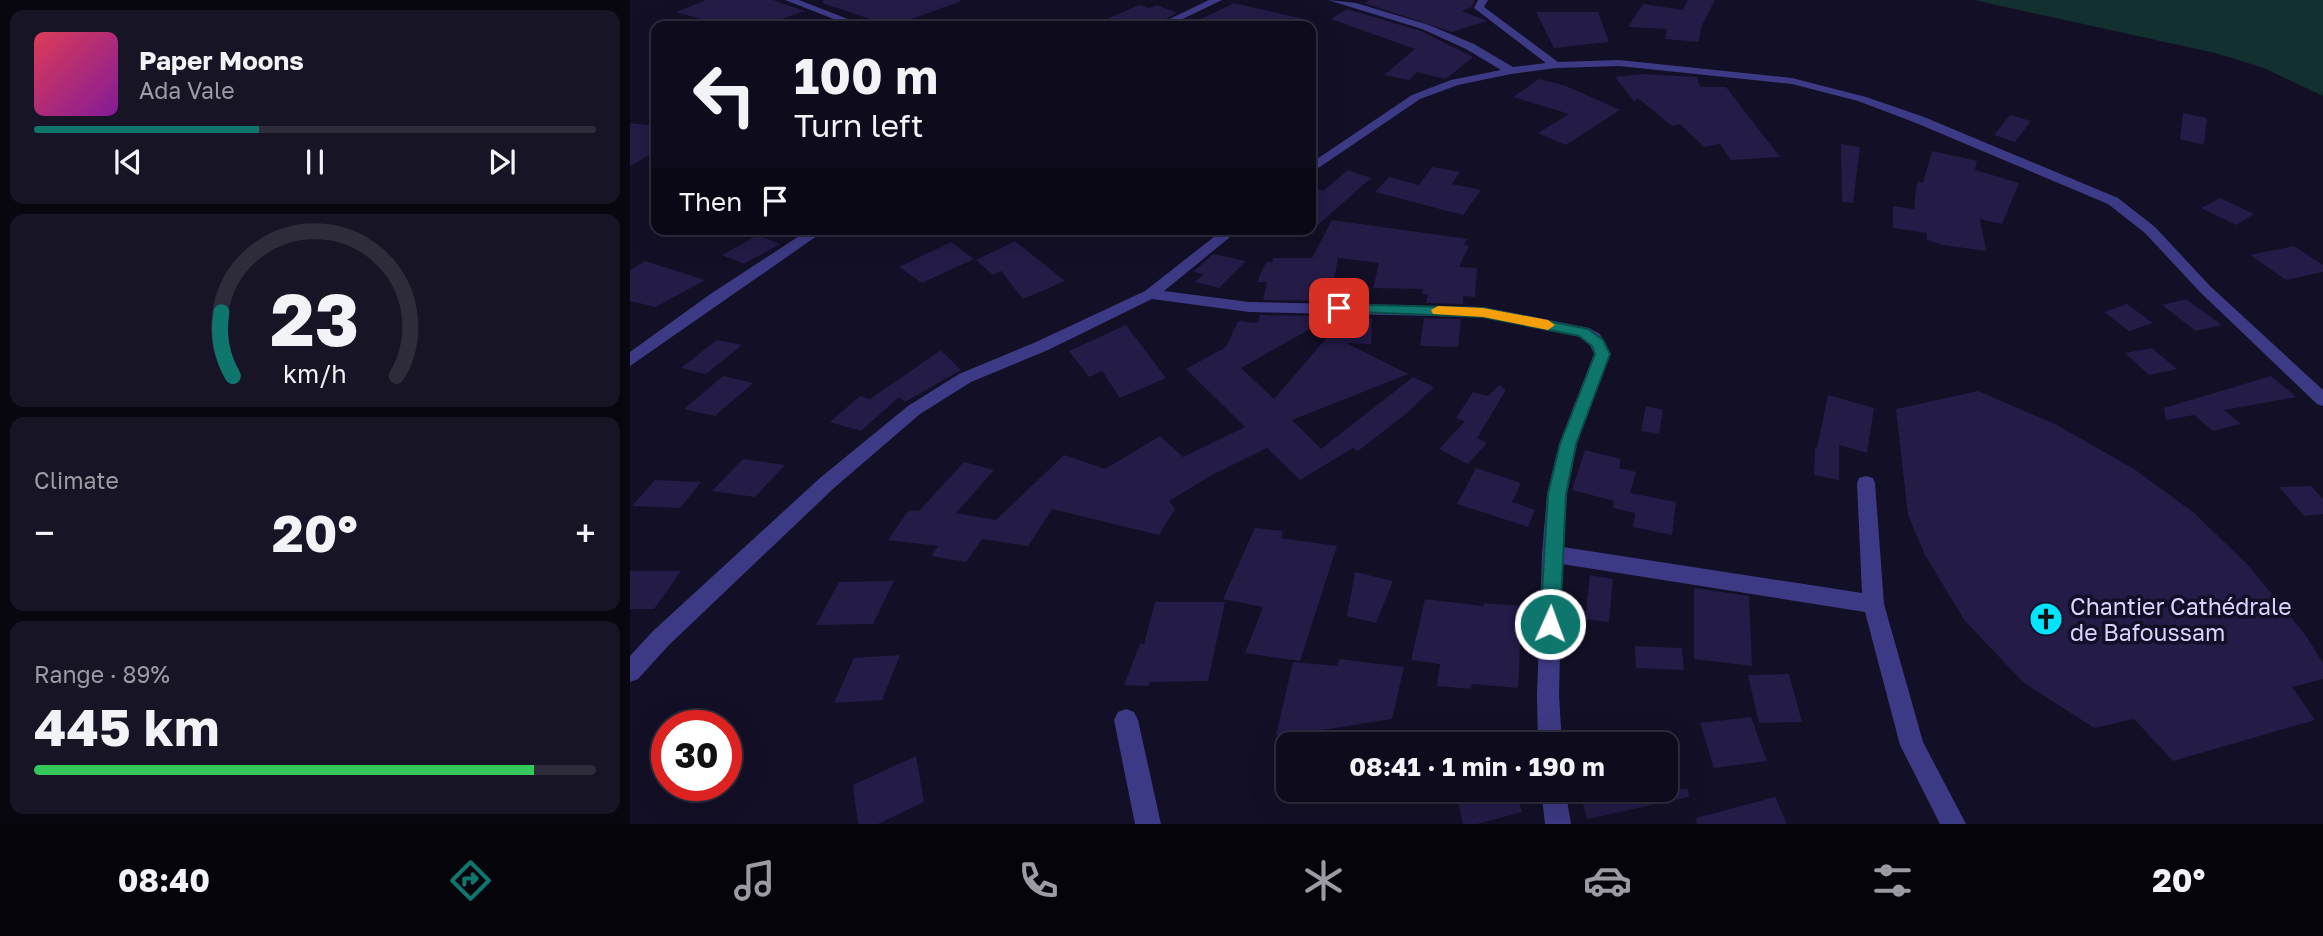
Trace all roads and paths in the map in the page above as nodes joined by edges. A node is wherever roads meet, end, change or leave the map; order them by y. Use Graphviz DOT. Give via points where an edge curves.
graph roads {
  1 [pos="790,0"];
  2 [pos="1217,0"];
  3 [pos="1333,0"];
  4 [pos="1483,0"];
  5 [pos="848,21"];
  6 [pos="1171,21"];
  7 [pos="1556,65"];
  8 [pos="1511,71"];
  9 [pos="1316,166"];
  10 [pos="811,235"];
  11 [pos="1225,235"];
  12 [pos="1150,294"];
  13 [pos="630,360"];
  14 [pos="2323,400"];
  15 [pos="1866,483"];
  16 [pos="1552,554"];
  17 [pos="1872,604"];
  18 [pos="630,672"];
  19 [pos="1126,720"];
  20 [pos="1550,732"];
  21 [pos="1555,802"];
  22 [pos="1148,824"];
  23 [pos="1558,824"];
  24 [pos="1953,824"];
  1 -- 5 [label="street"];
  2 -- 6 [label="street"];
  3 -- 8 [label="street" via="1473,46"];
  4 -- 7 [label="street" via="1479,8"];
  7 -- 8 [label="street"];
  7 -- 14 [label="street" via="1619,63 1804,84 1897,112 2074,182 2113,201 2150,230"];
  8 -- 9 [label="street" via="1455,82 1416,97"];
  10 -- 13 [label="street"];
  11 -- 12 [label="street"];
  12 -- 16 [label="street" via="1249,307 1483,312 1594,338 1602,354 1568,444 1557,494"];
  12 -- 18 [label="street" via="941,390 827,483"];
  15 -- 17 [label="street"];
  16 -- 17 [label="street"];
  16 -- 20 [label="street"];
  17 -- 24 [label="street" via="1912,745"];
  19 -- 22 [label="street"];
  21 -- 23 [label="street"];
}
